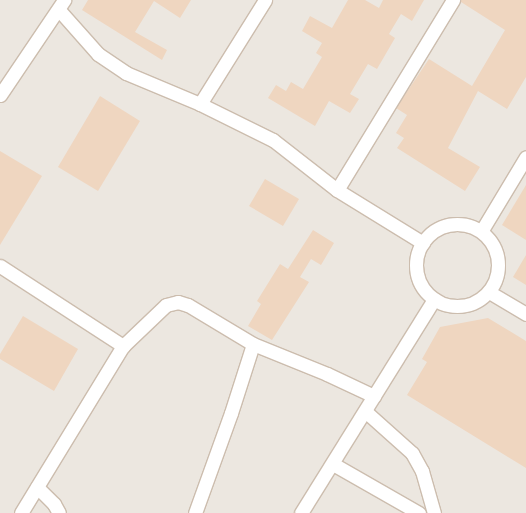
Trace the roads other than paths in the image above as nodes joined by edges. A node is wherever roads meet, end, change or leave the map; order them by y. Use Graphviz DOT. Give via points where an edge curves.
graph roads {
  1 [pos="265,0"];
  2 [pos="453,0"];
  3 [pos="61,5"];
  4 [pos="0,96"];
  5 [pos="200,104"];
  6 [pos="526,157"];
  7 [pos="337,190"];
  8 [pos="482,230"];
  9 [pos="423,243"];
  10 [pos="0,266"];
  11 [pos="489,292"];
  12 [pos="434,300"];
  13 [pos="526,314"];
  14 [pos="253,344"];
  15 [pos="123,346"];
  16 [pos="374,396"];
  17 [pos="365,411"];
  18 [pos="333,464"];
  19 [pos="37,487"];
  20 [pos="21,513"];
  21 [pos="59,513"];
  22 [pos="195,513"];
  23 [pos="301,513"];
  24 [pos="419,513"];
  25 [pos="434,513"];
  1 -- 5 [label="street"];
  2 -- 7 [label="street"];
  3 -- 4 [label="street"];
  3 -- 5 [label="street" via="98,54 126,73"];
  5 -- 7 [label="street" via="273,140"];
  6 -- 8 [label="street"];
  7 -- 9 [label="street"];
  8 -- 9 [label="street" via="468,224 453,223 436,229"];
  8 -- 11 [label="street" via="493,243 499,260 498,275"];
  9 -- 12 [label="street" via="417,254 416,270 421,286"];
  10 -- 15 [label="street"];
  11 -- 12 [label="street" via="478,301 464,306 447,306"];
  11 -- 13 [label="street"];
  12 -- 16 [label="street"];
  14 -- 15 [label="street" via="201,312 178,302 166,305"];
  14 -- 16 [label="street" via="306,364"];
  14 -- 22 [label="street"];
  15 -- 19 [label="street"];
  16 -- 17 [label="street"];
  17 -- 18 [label="street"];
  17 -- 25 [label="street" via="412,453 422,471"];
  18 -- 23 [label="street"];
  18 -- 24 [label="street"];
  19 -- 20 [label="street"];
  19 -- 21 [label="street"];
}
